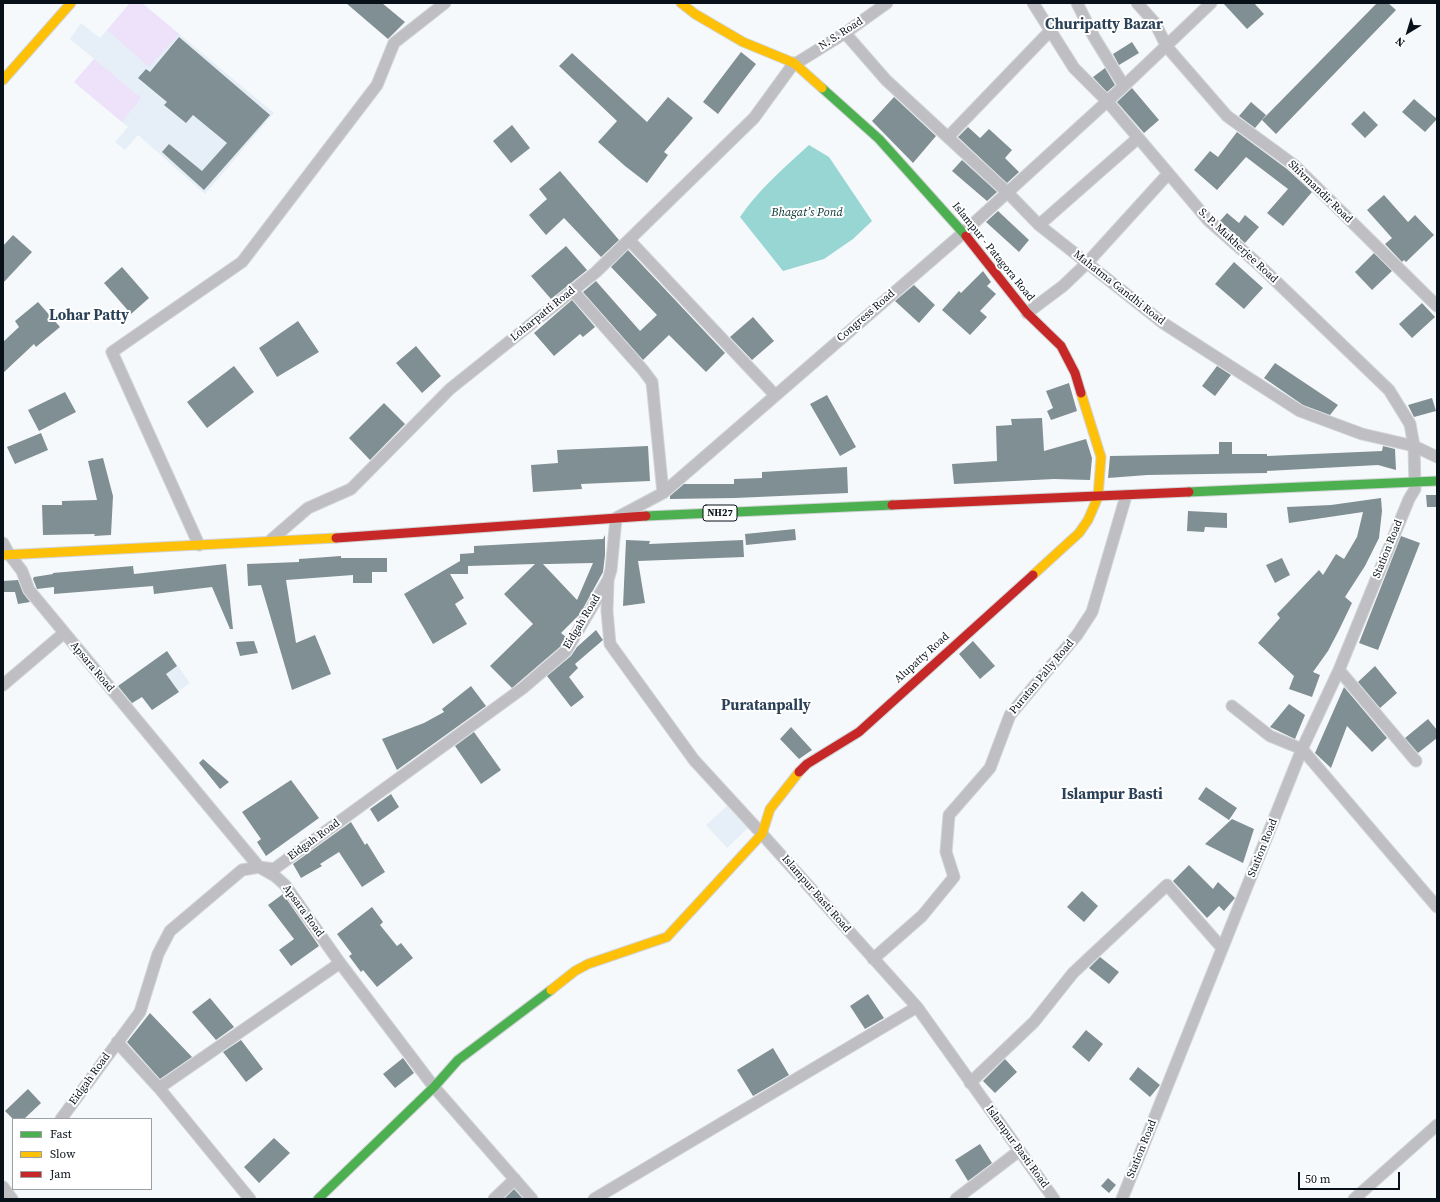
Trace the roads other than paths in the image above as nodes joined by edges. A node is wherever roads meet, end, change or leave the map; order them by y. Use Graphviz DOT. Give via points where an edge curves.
graph roads {
  1 [pos="71,3"];
  2 [pos="445,3"];
  3 [pos="681,3"];
  4 [pos="887,3"];
  5 [pos="1033,3"];
  6 [pos="1077,3"];
  7 [pos="1137,3"];
  8 [pos="1211,3"];
  9 [pos="1051,30"];
  10 [pos="845,33"];
  11 [pos="1167,47"];
  12 [pos="794,63"];
  13 [pos="3,80"];
  14 [pos="1124,86"];
  15 [pos="1107,101"];
  16 [pos="948,137"];
  17 [pos="1138,138"];
  18 [pos="1168,174"];
  19 [pos="1007,192"];
  20 [pos="1039,225"];
  21 [pos="964,233"];
  22 [pos="629,240"];
  23 [pos="1088,263"];
  24 [pos="572,291"];
  25 [pos="1437,306"];
  26 [pos="1027,313"];
  27 [pos="775,395"];
  28 [pos="1414,446"];
  29 [pos="1437,457"];
  30 [pos="1437,481"];
  31 [pos="1415,482"];
  32 [pos="663,493"];
  33 [pos="1126,496"];
  34 [pos="1098,497"];
  35 [pos="616,518"];
  36 [pos="271,540"];
  37 [pos="3,543"];
  38 [pos="199,545"];
  39 [pos="6,554"];
  40 [pos="608,580"];
  41 [pos="64,633"];
  42 [pos="1339,670"];
  43 [pos="3,685"];
  44 [pos="1232,706"];
  45 [pos="1302,749"];
  46 [pos="1416,761"];
  47 [pos="762,834"];
  48 [pos="259,867"];
  49 [pos="1437,907"];
  50 [pos="1222,948"];
  51 [pos="873,959"];
  52 [pos="340,963"];
  53 [pos="917,1007"];
  54 [pos="117,1042"];
  55 [pos="970,1083"];
  56 [pos="434,1087"];
  57 [pos="159,1088"];
  58 [pos="62,1118"];
  59 [pos="1437,1125"];
  60 [pos="1018,1151"];
  61 [pos="515,1179"];
  62 [pos="250,1199"];
  63 [pos="318,1199"];
  64 [pos="494,1199"];
  65 [pos="532,1199"];
  66 [pos="594,1199"];
  67 [pos="956,1199"];
  68 [pos="1054,1199"];
  69 [pos="1123,1199"];
  70 [pos="1354,1199"];
  1 -- 13 [label="street"];
  2 -- 38 [label="street" via="394,43 377,85 242,262 112,352"];
  3 -- 12 [label="street, Islampur - Patagora Road" via="743,42"];
  4 -- 10 [label="street, N. S. Road"];
  5 -- 9 [label="street, S. P. Mukherjee Road"];
  6 -- 14 [label="street"];
  7 -- 11 [label="street, Shivmandir Road" via="1155,24"];
  8 -- 11 [label="street, Congress Road"];
  9 -- 15 [label="street, S. P. Mukherjee Road" via="1074,68"];
  9 -- 16 [label="street"];
  10 -- 12 [label="street, N. S. Road"];
  10 -- 16 [label="street, Mahatma Gandhi Road" via="886,80"];
  11 -- 14 [label="street, Congress Road"];
  11 -- 25 [label="street, Shivmandir Road" via="1227,116 1294,165"];
  12 -- 21 [label="street, Islampur - Patagora Road" via="879,139"];
  12 -- 22 [label="street, Loharpatti Road" via="754,118"];
  14 -- 15 [label="street, Congress Road"];
  15 -- 17 [label="street, S. P. Mukherjee Road"];
  15 -- 19 [label="street, Congress Road"];
  16 -- 19 [label="street, Mahatma Gandhi Road"];
  17 -- 18 [label="street, S. P. Mukherjee Road"];
  17 -- 20 [label="street"];
  18 -- 23 [label="street"];
  18 -- 28 [label="street, S. P. Mukherjee Road" via="1208,220 1258,264 1389,390 1410,424"];
  19 -- 20 [label="street, Mahatma Gandhi Road"];
  19 -- 21 [label="street, Congress Road"];
  20 -- 23 [label="street, Mahatma Gandhi Road"];
  21 -- 26 [label="street, Islampur - Patagora Road"];
  21 -- 27 [label="street, Congress Road"];
  22 -- 24 [label="street, Loharpatti Road"];
  22 -- 27 [label="street"];
  23 -- 26 [label="street"];
  23 -- 28 [label="street, Mahatma Gandhi Road" via="1163,322 1300,411 1362,434"];
  24 -- 32 [label="street" via="652,382"];
  24 -- 36 [label="street, Loharpatti Road" via="450,389 351,489 308,508"];
  26 -- 34 [label="street, Islampur - Patagora Road" via="1061,346 1075,373 1101,456"];
  27 -- 32 [label="street, Congress Road"];
  28 -- 29 [label="street, Mahatma Gandhi Road"];
  28 -- 31 [label="street"];
  30 -- 31 [label="street, NH27"];
  31 -- 33 [label="street, NH27"];
  31 -- 42 [label="street, Station Road" via="1415,489"];
  32 -- 35 [label="street, Congress Road"];
  33 -- 34 [label="street, NH27"];
  33 -- 51 [label="street, Puratan Pally Road" via="1092,612 1077,636 1010,715 990,768 949,815 946,852 954,877 922,916"];
  34 -- 35 [label="street, NH27"];
  34 -- 47 [label="street, Alupatty Road" via="1079,533 859,732 808,764 770,809"];
  35 -- 36 [label="street, NH27"];
  35 -- 40 [label="street"];
  36 -- 38 [label="street, NH27"];
  37 -- 39 [label="street, Apsara Road"];
  38 -- 39 [label="street, NH27"];
  39 -- 41 [label="street, Apsara Road" via="22,571 29,590"];
  40 -- 47 [label="street, Islampur Basti Road" via="610,644 694,760"];
  40 -- 48 [label="street, Eidgah Road" via="566,651 523,688 274,869"];
  41 -- 43 [label="street"];
  41 -- 48 [label="street, Apsara Road"];
  42 -- 45 [label="street, Station Road"];
  42 -- 46 [label="street"];
  44 -- 45 [label="street" via="1270,736"];
  45 -- 49 [label="street"];
  45 -- 50 [label="street, Station Road"];
  47 -- 51 [label="street, Islampur Basti Road"];
  47 -- 56 [label="street" via="667,937 588,964 575,971 458,1060"];
  48 -- 52 [label="street, Apsara Road" via="285,885"];
  48 -- 54 [label="street, Eidgah Road" via="242,870 170,931 158,954 140,1012"];
  50 -- 55 [label="street" via="1167,885 1073,973 1034,1022"];
  50 -- 69 [label="street, Station Road"];
  51 -- 53 [label="street, Islampur Basti Road"];
  52 -- 56 [label="street, Apsara Road"];
  52 -- 57 [label="street"];
  53 -- 55 [label="street, Islampur Basti Road"];
  53 -- 66 [label="street"];
  54 -- 57 [label="street"];
  54 -- 58 [label="street, Eidgah Road"];
  55 -- 60 [label="street, Islampur Basti Road"];
  56 -- 61 [label="street, Apsara Road"];
  56 -- 63 [label="street"];
  57 -- 62 [label="street"];
  59 -- 70 [label="street"];
  60 -- 67 [label="street"];
  60 -- 68 [label="street, Islampur Basti Road"];
  61 -- 64 [label="street"];
  61 -- 65 [label="street, Apsara Road"];
}
